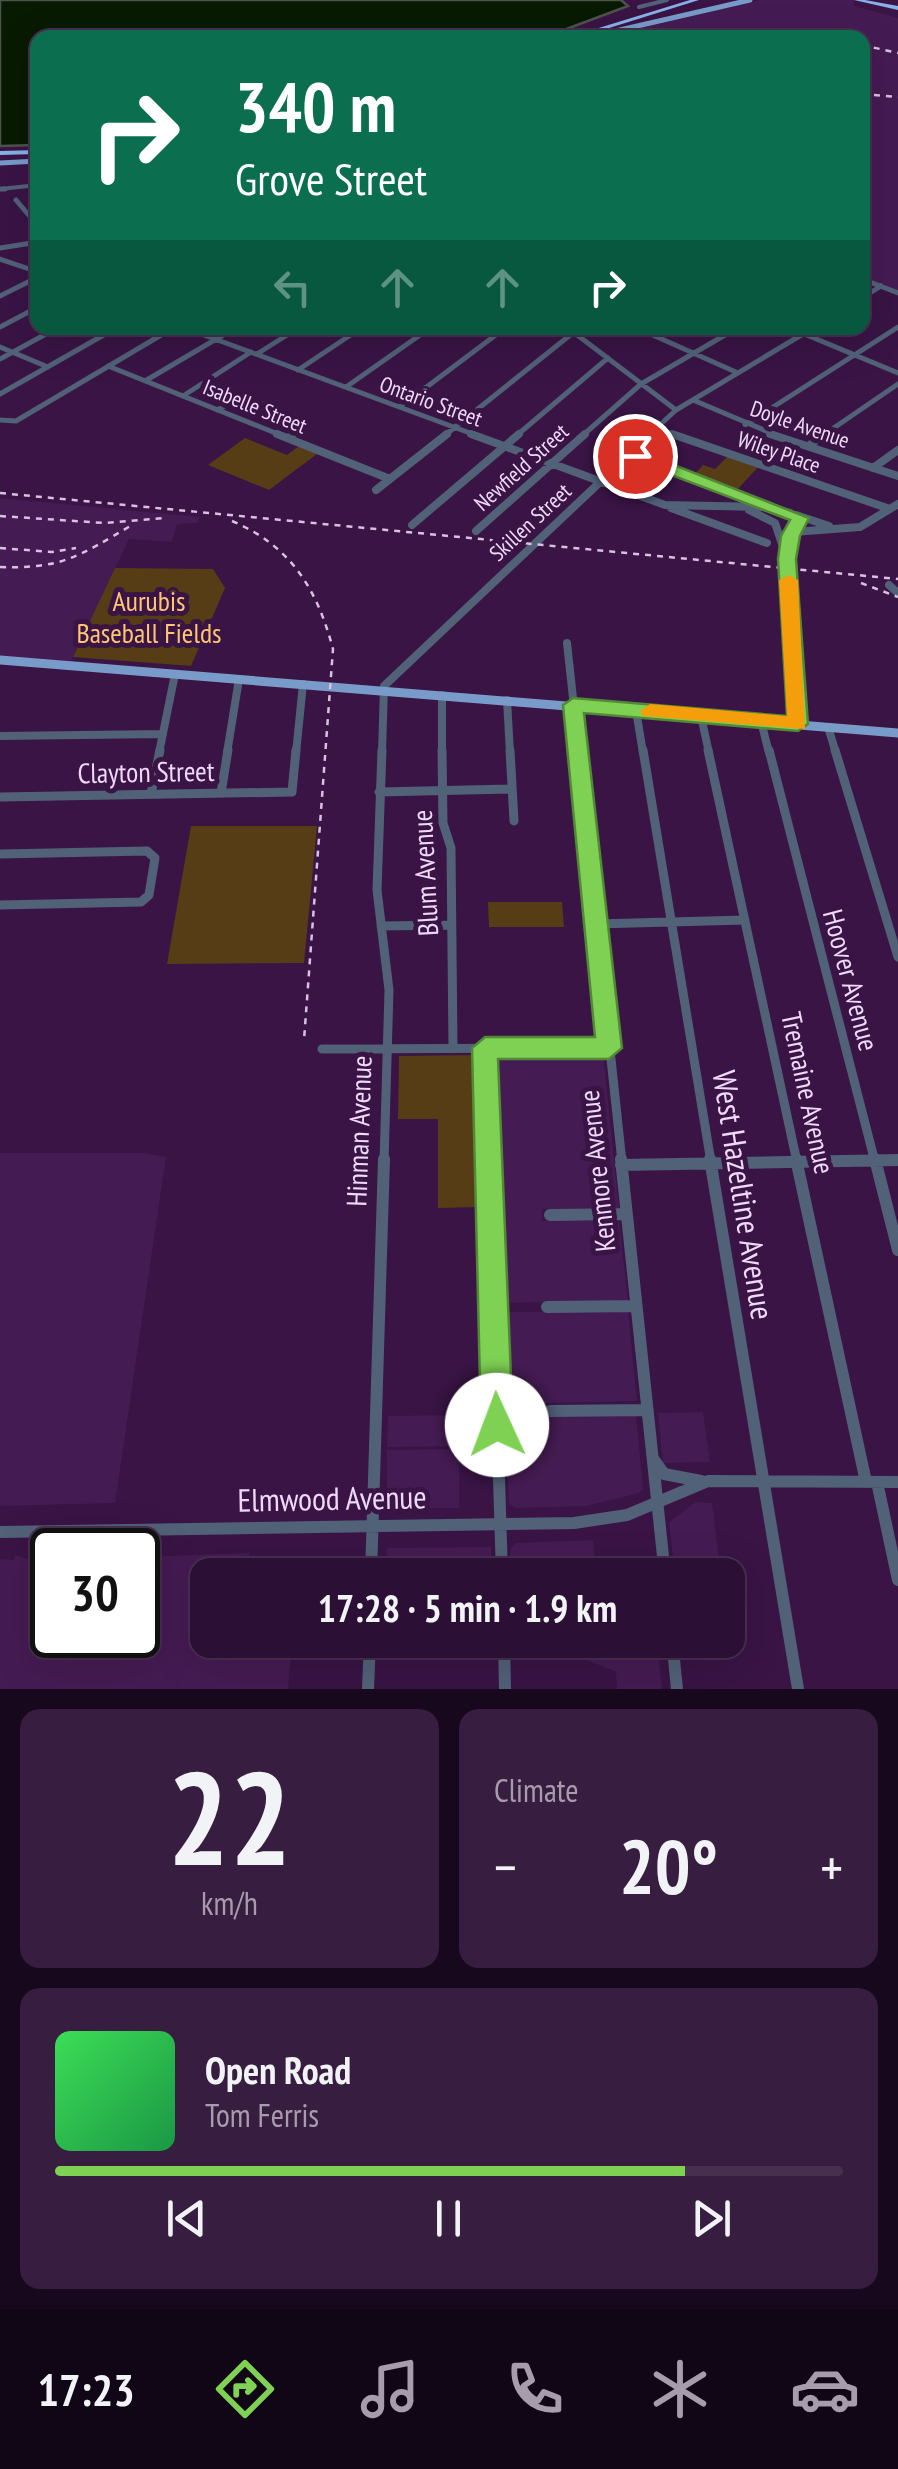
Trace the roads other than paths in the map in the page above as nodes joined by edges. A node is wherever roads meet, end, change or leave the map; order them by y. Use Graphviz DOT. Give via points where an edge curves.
graph roads {
  1 [pos="667,0"];
  2 [pos="681,0"];
  3 [pos="696,0"];
  4 [pos="750,0"];
  5 [pos="856,0"];
  6 [pos="869,0"];
  7 [pos="898,7"];
  8 [pos="639,8"];
  9 [pos="589,30"];
  10 [pos="593,30"];
  11 [pos="620,30"];
  12 [pos="0,157"];
  13 [pos="30,159"];
  14 [pos="30,186"];
  15 [pos="0,189"];
  16 [pos="16,200"];
  17 [pos="30,217"];
  18 [pos="30,243"];
  19 [pos="1,246"];
  20 [pos="0,258"];
  21 [pos="10,262"];
  22 [pos="0,268"];
  23 [pos="30,271"];
  24 [pos="30,279"];
  25 [pos="870,282"];
  26 [pos="881,286"];
  27 [pos="870,293"];
  28 [pos="898,293"];
  29 [pos="0,296"];
  30 [pos="30,310"];
  31 [pos="0,327"];
  32 [pos="898,327"];
  33 [pos="44,335"];
  34 [pos="103,335"];
  35 [pos="161,335"];
  36 [pos="205,335"];
  37 [pos="220,335"];
  38 [pos="286,335"];
  39 [pos="350,335"];
  40 [pos="420,335"];
  41 [pos="495,335"];
  42 [pos="565,335"];
  43 [pos="578,335"];
  44 [pos="654,335"];
  45 [pos="725,335"];
  46 [pos="801,335"];
  47 [pos="809,335"];
  48 [pos="214,338"];
  49 [pos="0,347"];
  50 [pos="13,352"];
  51 [pos="254,353"];
  52 [pos="694,353"];
  53 [pos="854,355"];
  54 [pos="608,358"];
  55 [pos="0,359"];
  56 [pos="48,366"];
  57 [pos="108,366"];
  58 [pos="298,370"];
  59 [pos="738,373"];
  60 [pos="898,373"];
  61 [pos="145,381"];
  62 [pos="641,384"];
  63 [pos="898,384"];
  64 [pos="346,387"];
  65 [pos="0,394"];
  66 [pos="183,396"];
  67 [pos="240,396"];
  68 [pos="693,400"];
  69 [pos="400,407"];
  70 [pos="217,410"];
  71 [pos="676,410"];
  72 [pos="1,420"];
  73 [pos="745,424"];
  74 [pos="453,428"];
  75 [pos="656,428"];
  76 [pos="288,438"];
  77 [pos="504,446"];
  78 [pos="808,446"];
  79 [pos="898,450"];
  80 [pos="630,454"];
  81 [pos="551,464"];
  82 [pos="872,468"];
  83 [pos="898,476"];
  84 [pos="390,479"];
  85 [pos="600,482"];
  86 [pos="376,490"];
  87 [pos="665,506"];
  88 [pos="894,507"];
  89 [pos="787,523"];
  90 [pos="412,525"];
  91 [pos="836,528"];
  92 [pos="476,531"];
  93 [pos="767,543"];
  94 [pos="787,559"];
  95 [pos="889,585"];
  96 [pos="898,593"];
  97 [pos="567,643"];
  98 [pos="0,660"];
  99 [pos="175,674"];
  100 [pos="239,679"];
  101 [pos="303,684"];
  102 [pos="382,690"];
  103 [pos="442,695"];
  104 [pos="507,700"];
  105 [pos="573,705"];
  106 [pos="636,710"];
  107 [pos="701,716"];
  108 [pos="761,721"];
  109 [pos="798,724"];
  110 [pos="828,727"];
  111 [pos="163,734"];
  112 [pos="898,734"];
  113 [pos="0,736"];
  114 [pos="512,789"];
  115 [pos="443,790"];
  116 [pos="379,792"];
  117 [pos="221,793"];
  118 [pos="151,794"];
  119 [pos="0,796"];
  120 [pos="514,821"];
  121 [pos="0,854"];
  122 [pos="0,905"];
  123 [pos="745,920"];
  124 [pos="671,923"];
  125 [pos="596,924"];
  126 [pos="451,925"];
  127 [pos="380,926"];
  128 [pos="898,957"];
  129 [pos="452,1048"];
  130 [pos="485,1048"];
  131 [pos="609,1048"];
  132 [pos="322,1049"];
  133 [pos="386,1049"];
  134 [pos="874,1160"];
  135 [pos="898,1160"];
  136 [pos="797,1161"];
  137 [pos="712,1163"];
  138 [pos="622,1165"];
  139 [pos="626,1214"];
  140 [pos="550,1215"];
  141 [pos="898,1250"];
  142 [pos="636,1306"];
  143 [pos="547,1307"];
  144 [pos="647,1410"];
  145 [pos="550,1411"];
  146 [pos="652,1453"];
  147 [pos="764,1480"];
  148 [pos="708,1481"];
  149 [pos="872,1482"];
  150 [pos="898,1482"];
  151 [pos="657,1503"];
  152 [pos="500,1524"];
  153 [pos="372,1525"];
  154 [pos="0,1532"];
  155 [pos="371,1558"];
  156 [pos="501,1558"];
  157 [pos="663,1558"];
  158 [pos="898,1580"];
  159 [pos="369,1658"];
  160 [pos="504,1658"];
  161 [pos="674,1658"];
  162 [pos="368,1689"];
  163 [pos="505,1689"];
  164 [pos="677,1689"];
  165 [pos="798,1689"];
  1 -- 8 [label="street"];
  2 -- 9 [label="highway"];
  3 -- 10 [label="highway"];
  4 -- 11 [label="main road"];
  5 -- 7 [label="highway"];
  6 -- 7 [label="highway"];
  12 -- 13 [label="highway"];
  14 -- 15 [label="street"];
  16 -- 17 [label="street"];
  18 -- 19 [label="street"];
  20 -- 21 [label="street"];
  21 -- 22 [label="street"];
  21 -- 23 [label="street"];
  24 -- 29 [label="street"];
  25 -- 26 [label="street"];
  26 -- 27 [label="street"];
  26 -- 28 [label="street"];
  30 -- 31 [label="street"];
  32 -- 53 [label="street"];
  33 -- 50 [label="street"];
  34 -- 56 [label="street"];
  35 -- 57 [label="street"];
  36 -- 48 [label="street, Ontario Street"];
  37 -- 48 [label="street"];
  38 -- 51 [label="street"];
  39 -- 58 [label="street"];
  40 -- 64 [label="street"];
  41 -- 69 [label="street"];
  42 -- 74 [label="street"];
  43 -- 54 [label="street"];
  44 -- 52 [label="street"];
  45 -- 52 [label="street, Newfield Street"];
  46 -- 59 [label="street, Skillen Street"];
  47 -- 53 [label="street"];
  48 -- 51 [label="street, Ontario Street"];
  48 -- 61 [label="street"];
  49 -- 50 [label="street"];
  50 -- 55 [label="street"];
  50 -- 56 [label="street"];
  51 -- 58 [label="street, Ontario Street"];
  51 -- 66 [label="street"];
  52 -- 59 [label="street"];
  52 -- 62 [label="street, Newfield Street"];
  53 -- 60 [label="street"];
  53 -- 73 [label="street"];
  54 -- 62 [label="street"];
  54 -- 77 [label="street"];
  56 -- 65 [label="street"];
  57 -- 61 [label="street, Isabelle Street"];
  57 -- 72 [label="street" via="16,421"];
  58 -- 64 [label="street, Ontario Street"];
  59 -- 68 [label="street, Skillen Street"];
  61 -- 66 [label="street, Isabelle Street"];
  62 -- 71 [label="street"];
  62 -- 81 [label="street, Newfield Street"];
  63 -- 78 [label="street"];
  64 -- 69 [label="street, Ontario Street"];
  66 -- 70 [label="street, Isabelle Street"];
  67 -- 70 [label="street"];
  67 -- 76 [label="street" via="308,423"];
  68 -- 71 [label="street, Skillen Street"];
  68 -- 73 [label="street, Doyle Avenue"];
  69 -- 74 [label="street, Ontario Street"];
  70 -- 76 [label="street, Isabelle Street"];
  71 -- 75 [label="street, Skillen Street"];
  73 -- 78 [label="street, Doyle Avenue"];
  74 -- 77 [label="street, Ontario Street"];
  74 -- 84 [label="street"];
  75 -- 80 [label="street, Skillen Street"];
  75 -- 88 [label="street, Wiley Place"];
  76 -- 84 [label="street, Isabelle Street"];
  77 -- 81 [label="street, Ontario Street"];
  77 -- 90 [label="street"];
  78 -- 82 [label="street, Doyle Avenue"];
  79 -- 82 [label="street"];
  80 -- 85 [label="street, Skillen Street"];
  80 -- 89 [label="street"];
  81 -- 85 [label="street, Ontario Street"];
  81 -- 92 [label="street, Newfield Street"];
  82 -- 83 [label="street, Doyle Avenue"];
  84 -- 86 [label="street"];
  85 -- 87 [label="street, Ontario Street"];
  85 -- 102 [label="street, Skillen Street"];
  87 -- 89 [label="street, Ontario Street" via="721,507"];
  87 -- 93 [label="street, Ontario Street"];
  88 -- 91 [label="street" via="867,524"];
  89 -- 91 [label="street"];
  89 -- 91 [label="street"];
  89 -- 94 [label="street"];
  89 -- 94 [label="street"];
  94 -- 109 [label="street"];
  95 -- 96 [label="street"];
  97 -- 105 [label="street, Kenmore Avenue"];
  98 -- 99 [label="main road"];
  99 -- 100 [label="main road"];
  99 -- 111 [label="street"];
  100 -- 101 [label="main road"];
  100 -- 117 [label="street"];
  101 -- 102 [label="main road"];
  101 -- 117 [label="street, Clayton Street" via="292,792"];
  102 -- 103 [label="main road"];
  102 -- 116 [label="street, Hinman Avenue"];
  103 -- 104 [label="main road"];
  103 -- 115 [label="street, Blum Avenue"];
  104 -- 105 [label="main road"];
  104 -- 114 [label="street"];
  105 -- 106 [label="main road"];
  105 -- 125 [label="street, Kenmore Avenue"];
  106 -- 107 [label="main road"];
  106 -- 124 [label="street, West Hazeltine Avenue"];
  107 -- 108 [label="main road"];
  107 -- 123 [label="street, Tremaine Avenue"];
  108 -- 109 [label="main road"];
  108 -- 134 [label="street, Hoover Avenue"];
  109 -- 110 [label="main road"];
  110 -- 112 [label="main road"];
  110 -- 128 [label="street"];
  111 -- 113 [label="street"];
  111 -- 118 [label="street"];
  114 -- 115 [label="street"];
  114 -- 120 [label="street"];
  115 -- 116 [label="street"];
  115 -- 126 [label="street, Blum Avenue"];
  116 -- 127 [label="street, Hinman Avenue"];
  117 -- 118 [label="street, Clayton Street"];
  118 -- 119 [label="street, Clayton Street"];
  121 -- 122 [label="street" via="147,851 155,858 150,895 141,902"];
  123 -- 124 [label="street"];
  123 -- 136 [label="street, Tremaine Avenue"];
  124 -- 125 [label="street"];
  124 -- 137 [label="street, West Hazeltine Avenue"];
  125 -- 131 [label="street, Kenmore Avenue"];
  126 -- 127 [label="street"];
  126 -- 129 [label="street, Blum Avenue"];
  127 -- 133 [label="street, Hinman Avenue" via="388,971"];
  129 -- 130 [label="street"];
  129 -- 133 [label="street"];
  130 -- 131 [label="street"];
  130 -- 152 [label="street"];
  131 -- 138 [label="street, Kenmore Avenue"];
  132 -- 133 [label="street"];
  133 -- 153 [label="street, Hinman Avenue"];
  134 -- 135 [label="street"];
  134 -- 136 [label="street"];
  134 -- 141 [label="street, Hoover Avenue"];
  136 -- 137 [label="street"];
  136 -- 149 [label="street, Tremaine Avenue"];
  137 -- 138 [label="street"];
  137 -- 147 [label="street, West Hazeltine Avenue"];
  138 -- 139 [label="street, Kenmore Avenue"];
  139 -- 140 [label="street"];
  139 -- 142 [label="street, Kenmore Avenue"];
  142 -- 143 [label="street"];
  142 -- 144 [label="street, Kenmore Avenue"];
  144 -- 145 [label="street"];
  144 -- 146 [label="street, Kenmore Avenue"];
  146 -- 148 [label="street" via="664,1474"];
  146 -- 151 [label="street, Kenmore Avenue"];
  147 -- 148 [label="street, Elmwood Avenue"];
  147 -- 149 [label="street, Elmwood Avenue"];
  147 -- 165 [label="street, West Hazeltine Avenue"];
  148 -- 151 [label="street, Elmwood Avenue"];
  149 -- 150 [label="street, Elmwood Avenue"];
  149 -- 158 [label="street, Tremaine Avenue"];
  151 -- 152 [label="street, Elmwood Avenue" via="592,1521"];
  151 -- 157 [label="street, Kenmore Avenue"];
  152 -- 153 [label="street, Elmwood Avenue"];
  152 -- 156 [label="street"];
  153 -- 154 [label="street, Elmwood Avenue"];
  153 -- 155 [label="street, Hinman Avenue"];
  159 -- 162 [label="street"];
  160 -- 163 [label="street"];
  161 -- 164 [label="street"];
}
